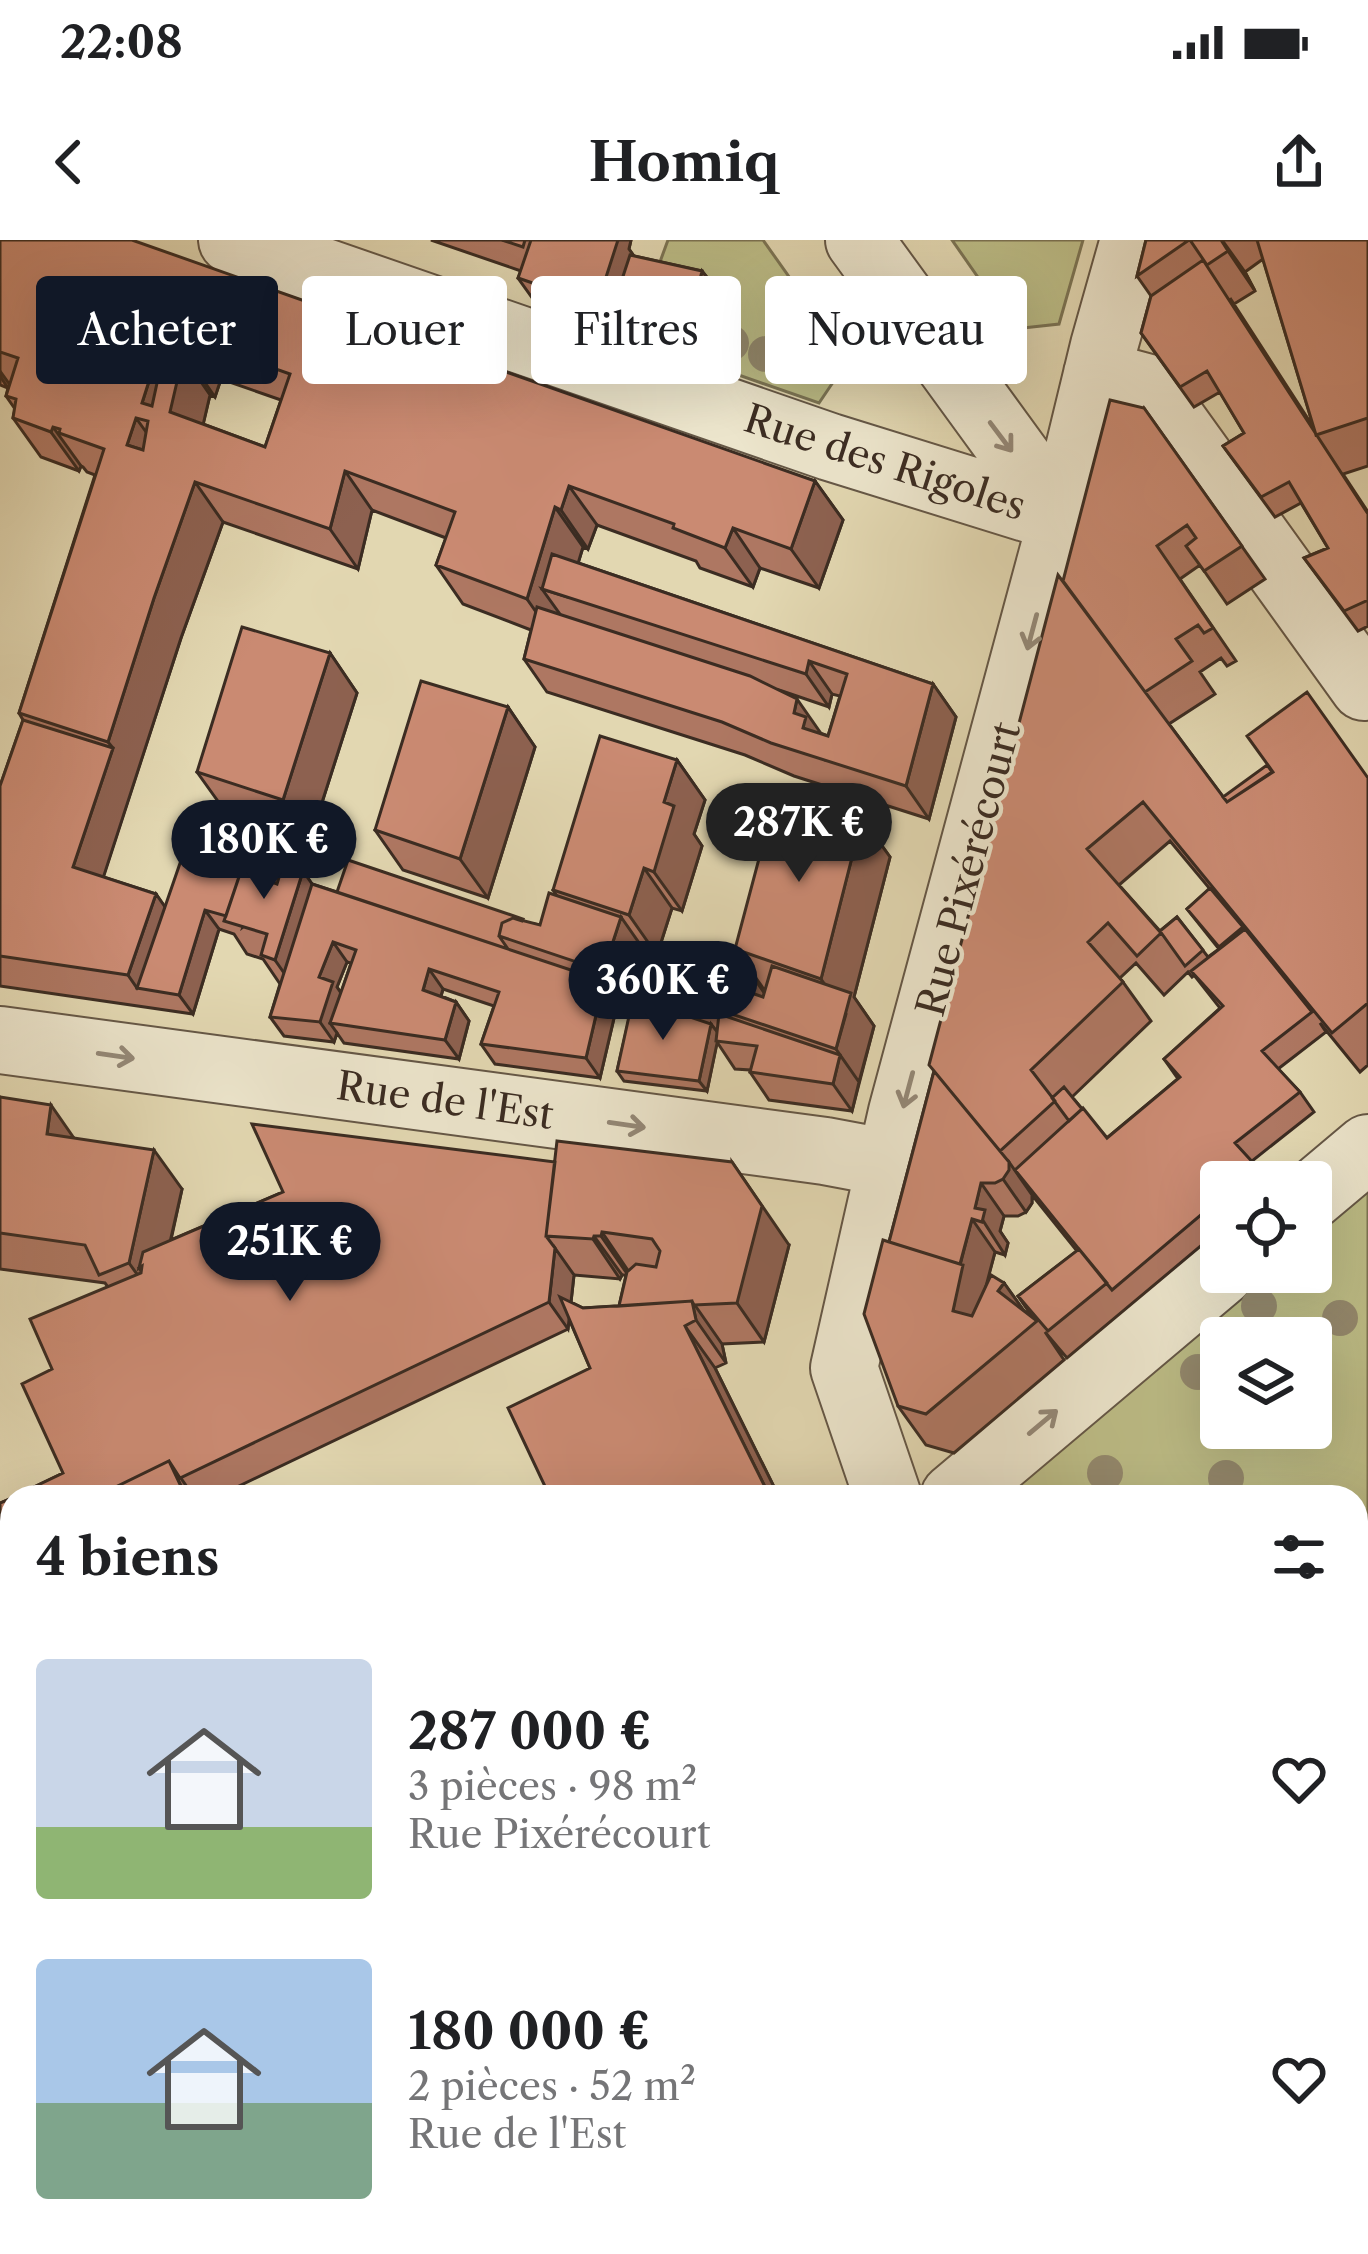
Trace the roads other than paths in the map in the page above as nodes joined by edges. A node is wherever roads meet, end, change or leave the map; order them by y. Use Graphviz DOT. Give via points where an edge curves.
graph roads {
  1 [pos="232,240"];
  2 [pos="859,240"];
  3 [pos="1134,240"];
  4 [pos="1097,374"];
  5 [pos="1062,519"];
  6 [pos="1364,687"];
  7 [pos="0,1040"];
  8 [pos="1368,1148"];
  9 [pos="889,1163"];
  10 [pos="1332,1178"];
  11 [pos="1200,1290"];
  12 [pos="884,1485"];
  13 [pos="968,1485"];
  1 -- 5 [label="street, Rue des Rigoles"];
  2 -- 5 [label="street, one-way"];
  3 -- 4 [label="street, Rue Pixérécourt"];
  4 -- 5 [label="street, Rue Pixérécourt"];
  4 -- 6 [label="street" via="1149,388"];
  5 -- 9 [label="street, Rue Pixérécourt, one-way"];
  7 -- 9 [label="street, Rue de l'Est, one-way"];
  8 -- 10 [label="street"];
  9 -- 12 [label="street, Rue Pixérécourt" via="844,1368"];
  13 -- 11 [label="street, one-way"];
}
